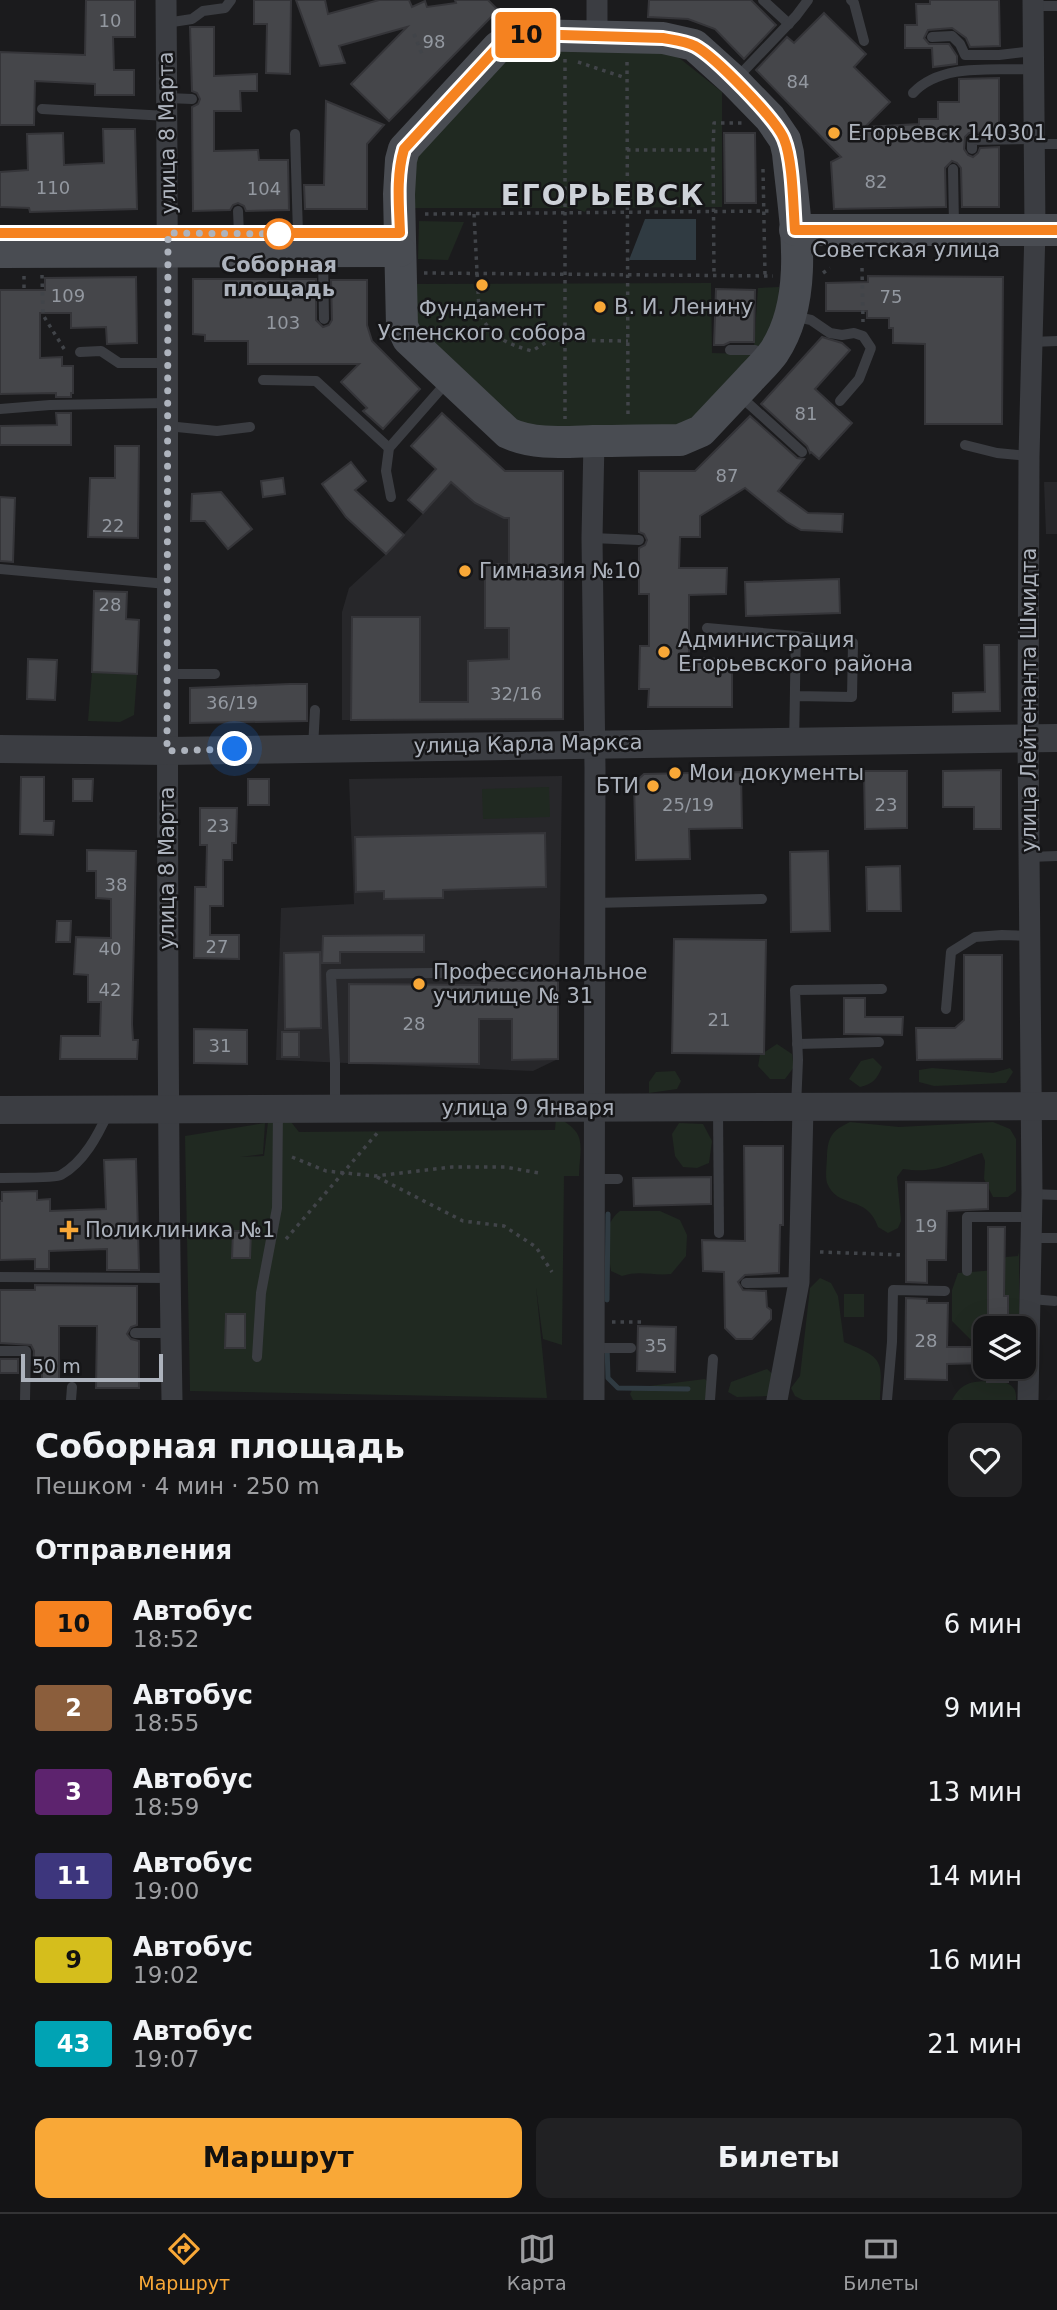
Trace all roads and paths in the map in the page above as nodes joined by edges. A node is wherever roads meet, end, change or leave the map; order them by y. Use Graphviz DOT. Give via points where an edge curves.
graph roads {
  1 [pos="166,0"];
  2 [pos="232,0"];
  3 [pos="597,0"];
  4 [pos="764,0"];
  5 [pos="808,0"];
  6 [pos="851,0"];
  7 [pos="1033,3"];
  8 [pos="1057,6"];
  9 [pos="166,23"];
  10 [pos="789,24"];
  11 [pos="414,34"];
  12 [pos="597,36"];
  13 [pos="932,37"];
  14 [pos="864,41"];
  15 [pos="422,54"];
  16 [pos="565,58"];
  17 [pos="1033,60"];
  18 [pos="578,62"];
  19 [pos="734,81"];
  20 [pos="914,93"];
  21 [pos="192,99"];
  22 [pos="167,107"];
  23 [pos="42,109"];
  24 [pos="754,123"];
  25 [pos="295,134"];
  26 [pos="1034,141"];
  27 [pos="1057,144"];
  28 [pos="972,149"];
  29 [pos="627,150"];
  30 [pos="713,150"];
  31 [pos="763,162"];
  32 [pos="953,169"];
  33 [pos="713,211"];
  34 [pos="763,211"];
  35 [pos="627,212"];
  36 [pos="565,213"];
  37 [pos="474,214"];
  38 [pos="954,229"];
  39 [pos="0,233"];
  40 [pos="299,234"];
  41 [pos="1046,240"];
  42 [pos="787,242"];
  43 [pos="168,243"];
  44 [pos="408,243"];
  45 [pos="323,253"];
  46 [pos="12,261"];
  47 [pos="830,268"];
  48 [pos="862,268"];
  49 [pos="43,270"];
  50 [pos="823,272"];
  51 [pos="478,274"];
  52 [pos="565,275"];
  53 [pos="627,275"];
  54 [pos="714,275"];
  55 [pos="765,275"];
  56 [pos="24,290"];
  57 [pos="790,315"];
  58 [pos="324,319"];
  59 [pos="863,336"];
  60 [pos="565,340"];
  61 [pos="628,341"];
  62 [pos="1057,341"];
  63 [pos="1032,342"];
  64 [pos="730,350"];
  65 [pos="80,352"];
  66 [pos="768,359"];
  67 [pos="167,363"];
  68 [pos="449,379"];
  69 [pos="263,380"];
  70 [pos="737,393"];
  71 [pos="840,401"];
  72 [pos="167,403"];
  73 [pos="0,409"];
  74 [pos="167,426"];
  75 [pos="250,427"];
  76 [pos="628,441"];
  77 [pos="580,442"];
  78 [pos="965,445"];
  79 [pos="388,448"];
  80 [pos="802,452"];
  81 [pos="1029,456"];
  82 [pos="391,497"];
  83 [pos="592,538"];
  84 [pos="639,540"];
  85 [pos="0,569"];
  86 [pos="167,584"];
  87 [pos="707,628"];
  88 [pos="796,636"];
  89 [pos="167,674"];
  90 [pos="215,674"];
  91 [pos="794,696"];
  92 [pos="314,710"];
  93 [pos="1028,738"];
  94 [pos="1057,738"];
  95 [pos="793,741"];
  96 [pos="594,744"];
  97 [pos="313,748"];
  98 [pos="0,749"];
  99 [pos="167,751"];
  100 [pos="1057,856"];
  101 [pos="1029,857"];
  102 [pos="762,899"];
  103 [pos="594,903"];
  104 [pos="1029,936"];
  105 [pos="545,972"];
  106 [pos="883,989"];
  107 [pos="946,1009"];
  108 [pos="879,1042"];
  109 [pos="797,1044"];
  110 [pos="1043,1106"];
  111 [pos="594,1107"];
  112 [pos="718,1107"];
  113 [pos="800,1107"];
  114 [pos="335,1108"];
  115 [pos="381,1108"];
  116 [pos="109,1109"];
  117 [pos="167,1109"];
  118 [pos="278,1109"];
  119 [pos="0,1110"];
  120 [pos="277,1150"];
  121 [pos="343,1173"];
  122 [pos="540,1173"];
  123 [pos="375,1176"];
  124 [pos="0,1178"];
  125 [pos="618,1179"];
  126 [pos="594,1180"];
  127 [pos="1032,1194"];
  128 [pos="1057,1195"];
  129 [pos="1032,1228"];
  130 [pos="719,1233"];
  131 [pos="1057,1238"];
  132 [pos="800,1251"];
  133 [pos="905,1255"];
  134 [pos="267,1261"];
  135 [pos="967,1271"];
  136 [pos="552,1272"];
  137 [pos="0,1278"];
  138 [pos="170,1278"];
  139 [pos="799,1282"];
  140 [pos="746,1283"];
  141 [pos="945,1291"];
  142 [pos="1031,1299"];
  143 [pos="1055,1301"];
  144 [pos="593,1321"];
  145 [pos="642,1322"];
  146 [pos="135,1333"];
  147 [pos="171,1333"];
  148 [pos="593,1348"];
  149 [pos="631,1348"];
  150 [pos="0,1351"];
  151 [pos="257,1357"];
  152 [pos="713,1359"];
  153 [pos="72,1387"];
  154 [pos="25,1400"];
  155 [pos="71,1400"];
  156 [pos="172,1400"];
  157 [pos="594,1400"];
  158 [pos="710,1400"];
  159 [pos="777,1400"];
  160 [pos="887,1400"];
  161 [pos="1028,1400"];
  1 -- 9 [label="street, улица 8 Марта"];
  2 -- 9 [label="lane" via="225,8"];
  3 -- 12 [label="street"];
  4 -- 10 [label="lane"];
  5 -- 10 [label="lane"];
  6 -- 14 [label="lane"];
  7 -- 8 [label="lane"];
  7 -- 17 [label="street, улица Лейтенанта Шмидта"];
  9 -- 22 [label="street, улица 8 Марта"];
  10 -- 19 [label="lane"];
  11 -- 15 [label="path"];
  12 -- 19 [label="main road" via="683,41 702,50"];
  12 -- 44 [label="main road" via="527,34 507,41 404,149 399,194"];
  13 -- 17 [label="lane" via="952,36 965,55"];
  16 -- 36 [label="path"];
  17 -- 20 [label="lane" via="953,72 922,83"];
  17 -- 26 [label="street, улица Лейтенанта Шмидта"];
  18 -- 29 [label="path" via="626,78"];
  19 -- 42 [label="main road" via="785,140"];
  21 -- 22 [label="lane"];
  22 -- 23 [label="lane"];
  22 -- 43 [label="street, улица 8 Марта"];
  24 -- 30 [label="path" via="714,123"];
  25 -- 40 [label="lane"];
  26 -- 27 [label="lane"];
  26 -- 28 [label="lane" via="972,139"];
  26 -- 41 [label="street, улица Лейтенанта Шмидта"];
  29 -- 30 [label="path"];
  29 -- 35 [label="path"];
  30 -- 33 [label="path"];
  31 -- 34 [label="path"];
  32 -- 38 [label="lane"];
  33 -- 34 [label="path"];
  33 -- 35 [label="path"];
  33 -- 54 [label="path"];
  34 -- 42 [label="path"];
  34 -- 55 [label="path"];
  35 -- 36 [label="path"];
  35 -- 53 [label="path"];
  36 -- 37 [label="path"];
  36 -- 52 [label="path"];
  37 -- 44 [label="path"];
  37 -- 51 [label="path"];
  38 -- 41 [label="main road, Советская улица"];
  38 -- 42 [label="main road, Советская улица"];
  39 -- 43 [label="main road"];
  40 -- 43 [label="main road" via="239,222"];
  40 -- 44 [label="main road"];
  41 -- 42 [label="main road, Советская улица" via="984,248"];
  41 -- 63 [label="street, улица Лейтенанта Шмидта"];
  42 -- 55 [label="path"];
  42 -- 57 [label="main road" via="796,276"];
  43 -- 45 [label="main road"];
  43 -- 46 [label="main road"];
  43 -- 67 [label="street, улица 8 Марта"];
  44 -- 45 [label="main road"];
  44 -- 51 [label="path"];
  44 -- 68 [label="main road" via="402,326 415,348"];
  45 -- 58 [label="lane"];
  46 -- 56 [label="path"];
  47 -- 50 [label="path"];
  48 -- 59 [label="path"];
  49 -- 65 [label="path" via="43,315 67,354"];
  51 -- 52 [label="path"];
  51 -- 60 [label="path" via="480,310 485,325 497,337 532,351 550,341"];
  52 -- 53 [label="path"];
  52 -- 60 [label="path"];
  53 -- 54 [label="path"];
  53 -- 61 [label="path"];
  54 -- 55 [label="path"];
  57 -- 59 [label="lane" via="811,320 830,333"];
  57 -- 66 [label="main road" via="783,337"];
  59 -- 71 [label="lane" via="871,348 859,379"];
  60 -- 61 [label="path"];
  60 -- 77 [label="path"];
  61 -- 76 [label="path"];
  62 -- 63 [label="lane"];
  63 -- 81 [label="street, улица Лейтенанта Шмидта"];
  64 -- 66 [label="lane" via="755,350"];
  65 -- 67 [label="lane" via="101,351 119,362"];
  66 -- 70 [label="main road"];
  67 -- 72 [label="street, улица 8 Марта"];
  68 -- 77 [label="main road" via="508,433 536,442"];
  68 -- 79 [label="lane"];
  69 -- 79 [label="lane" via="316,381"];
  70 -- 76 [label="main road" via="693,435 680,440"];
  70 -- 80 [label="lane"];
  72 -- 73 [label="lane"];
  72 -- 74 [label="street, улица 8 Марта"];
  74 -- 75 [label="lane"];
  74 -- 86 [label="street, улица 8 Марта"];
  76 -- 77 [label="main road"];
  77 -- 83 [label="street"];
  78 -- 81 [label="lane"];
  79 -- 82 [label="lane"];
  81 -- 93 [label="street, улица Лейтенанта Шмидта"];
  83 -- 84 [label="lane"];
  83 -- 96 [label="street"];
  85 -- 86 [label="lane"];
  86 -- 89 [label="street, улица 8 Марта"];
  87 -- 88 [label="lane"];
  88 -- 91 [label="lane"];
  88 -- 91 [label="lane" via="853,643 852,697"];
  89 -- 90 [label="lane"];
  89 -- 99 [label="street, улица 8 Марта"];
  91 -- 95 [label="lane"];
  92 -- 97 [label="lane"];
  93 -- 94 [label="street, улица Карла Маркса"];
  93 -- 95 [label="street, улица Карла Маркса"];
  93 -- 101 [label="street, улица Лейтенанта Шмидта"];
  95 -- 96 [label="street, улица Карла Маркса"];
  96 -- 97 [label="street, улица Карла Маркса"];
  96 -- 103 [label="street"];
  97 -- 99 [label="street, улица Карла Маркса"];
  98 -- 99 [label="street, улица Карла Маркса"];
  99 -- 117 [label="street, улица 8 Марта"];
  100 -- 101 [label="lane"];
  101 -- 104 [label="street, улица Лейтенанта Шмидта"];
  102 -- 103 [label="lane"];
  103 -- 111 [label="street"];
  104 -- 107 [label="lane" via="975,937 951,951"];
  104 -- 110 [label="street, улица Лейтенанта Шмидта"];
  105 -- 114 [label="lane" via="331,974"];
  106 -- 109 [label="lane" via="795,990"];
  108 -- 109 [label="lane"];
  109 -- 113 [label="lane"];
  110 -- 113 [label="street, улица 9 Января"];
  110 -- 127 [label="street, улица Лейтенанта Шмидта"];
  111 -- 112 [label="street, улица 9 Января"];
  111 -- 115 [label="street, улица 9 Января"];
  111 -- 126 [label="street"];
  112 -- 113 [label="street, улица 9 Января"];
  112 -- 130 [label="lane"];
  113 -- 132 [label="street"];
  114 -- 115 [label="street, улица 9 Января"];
  114 -- 118 [label="street, улица 9 Января"];
  115 -- 121 [label="path" via="380,1131"];
  116 -- 117 [label="street, улица 9 Января"];
  116 -- 119 [label="street, улица 9 Января"];
  116 -- 124 [label="lane" via="98,1136 60,1176"];
  117 -- 118 [label="street, улица 9 Января"];
  117 -- 138 [label="street, улица 8 Марта"];
  118 -- 120 [label="lane"];
  120 -- 121 [label="path" via="326,1171"];
  120 -- 134 [label="lane" via="277,1208"];
  121 -- 123 [label="path"];
  121 -- 134 [label="path"];
  122 -- 123 [label="path" via="505,1167 452,1167"];
  123 -- 136 [label="path" via="463,1221 504,1226 536,1247"];
  125 -- 126 [label="lane"];
  126 -- 144 [label="street"];
  127 -- 128 [label="lane"];
  127 -- 129 [label="street, улица Лейтенанта Шмидта"];
  129 -- 131 [label="lane"];
  129 -- 135 [label="lane" via="967,1217"];
  129 -- 142 [label="street, улица Лейтенанта Шмидта"];
  132 -- 133 [label="path"];
  132 -- 139 [label="street"];
  134 -- 151 [label="lane"];
  137 -- 138 [label="lane"];
  138 -- 147 [label="street, улица 8 Марта"];
  139 -- 140 [label="lane"];
  139 -- 159 [label="street"];
  141 -- 160 [label="lane" via="892,1290"];
  142 -- 143 [label="lane"];
  142 -- 161 [label="street, улица Лейтенанта Шмидта"];
  144 -- 145 [label="path"];
  144 -- 148 [label="street"];
  146 -- 147 [label="lane"];
  147 -- 156 [label="street, улица 8 Марта"];
  148 -- 149 [label="lane"];
  148 -- 157 [label="street"];
  150 -- 154 [label="lane" via="26,1351"];
  152 -- 158 [label="lane"];
  153 -- 155 [label="lane"];
}
